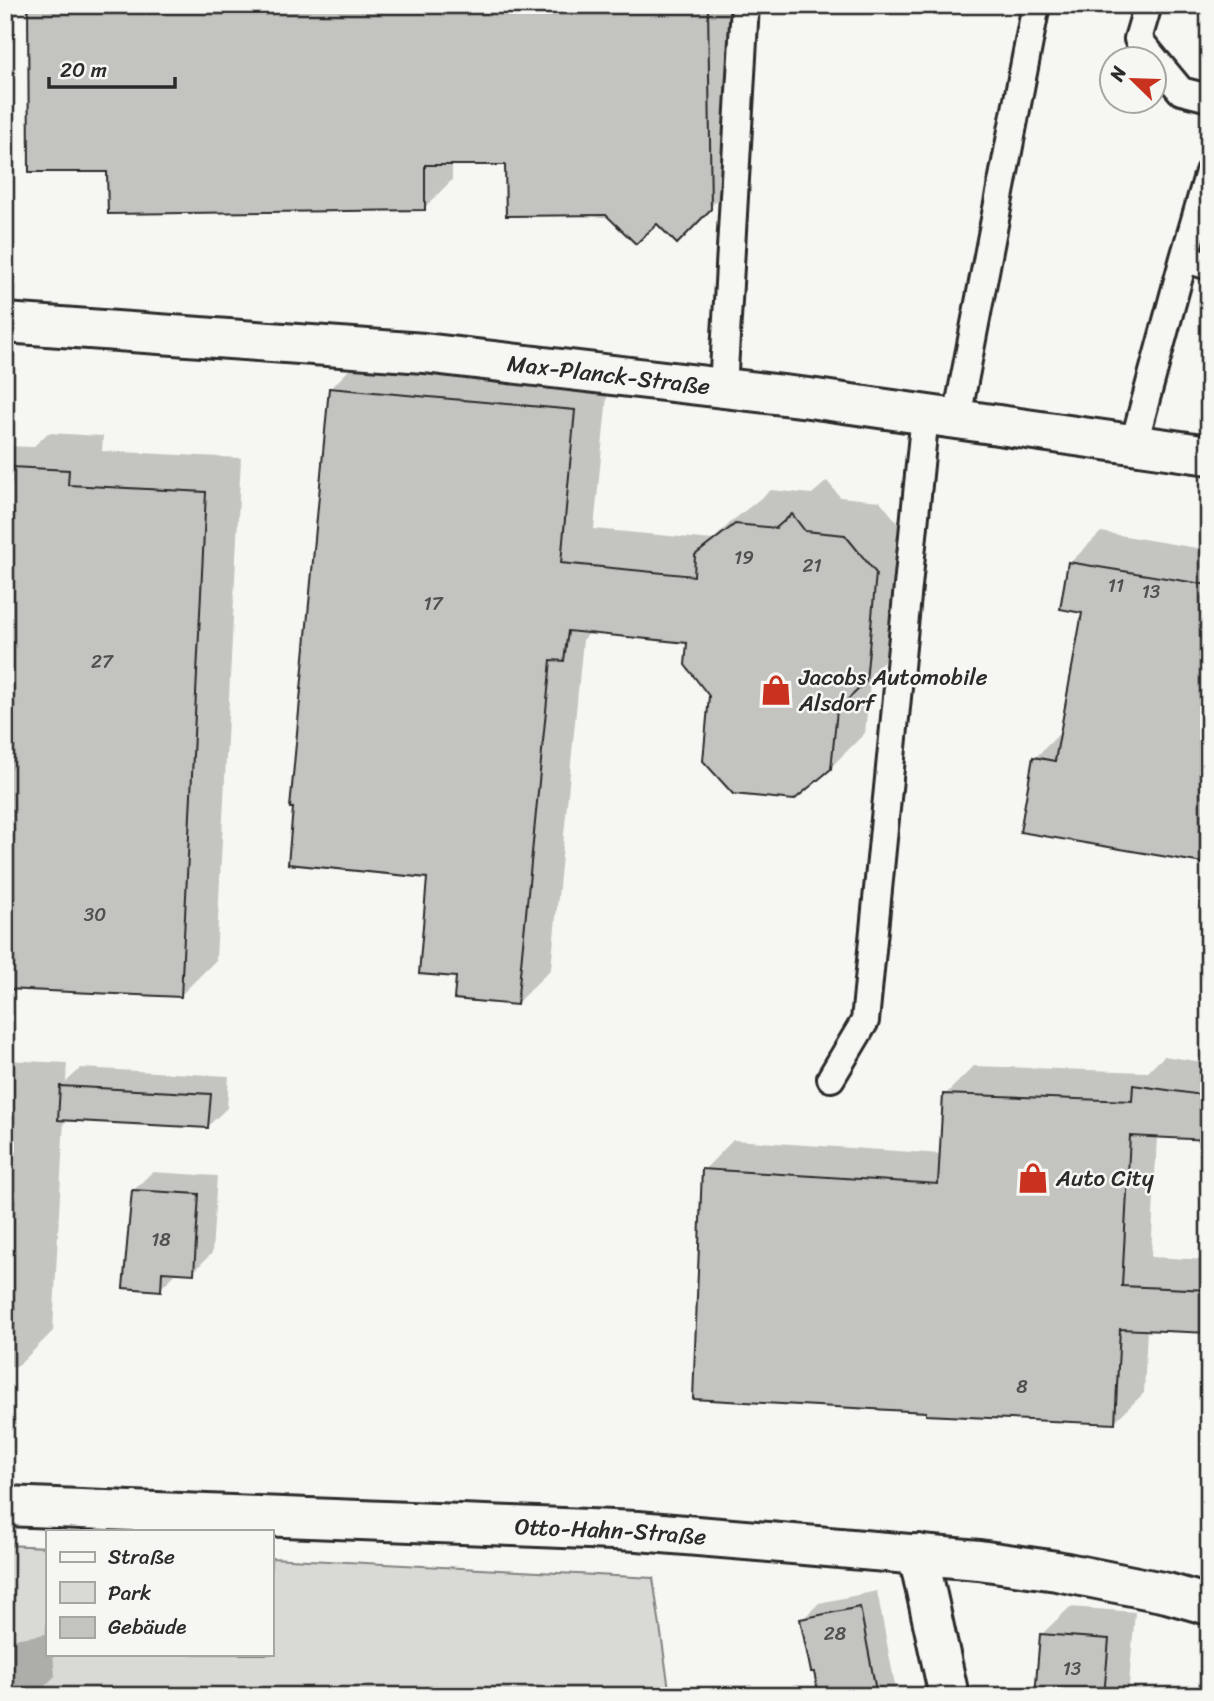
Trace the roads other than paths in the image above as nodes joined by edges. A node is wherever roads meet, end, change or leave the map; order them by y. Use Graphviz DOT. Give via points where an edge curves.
graph roads {
  1 [pos="745,5"];
  2 [pos="1036,5"];
  3 [pos="1148,5"];
  4 [pos="1209,98"];
  5 [pos="1209,172"];
  6 [pos="1197,262"];
  7 [pos="5,323"];
  8 [pos="723,388"];
  9 [pos="941,416"];
  10 [pos="1134,443"];
  11 [pos="1209,454"];
  12 [pos="831,1077"];
  13 [pos="5,1506"];
  14 [pos="918,1554"];
  15 [pos="1209,1605"];
  16 [pos="949,1696"];
  1 -- 8 [label="lane"];
  2 -- 9 [label="lane"];
  3 -- 4 [label="lane" via="1138,39 1181,91"];
  5 -- 6 [label="lane"];
  6 -- 10 [label="lane"];
  7 -- 8 [label="street, Max-Planck-Straße" via="424,353"];
  8 -- 9 [label="street, Max-Planck-Straße"];
  9 -- 10 [label="street, Max-Planck-Straße"];
  9 -- 12 [label="lane" via="865,1021"];
  10 -- 11 [label="street, Max-Planck-Straße"];
  13 -- 14 [label="street, Otto-Hahn-Straße" via="638,1531"];
  14 -- 15 [label="street, Otto-Hahn-Straße" via="1056,1571 1167,1592"];
  14 -- 16 [label="street"];
}
